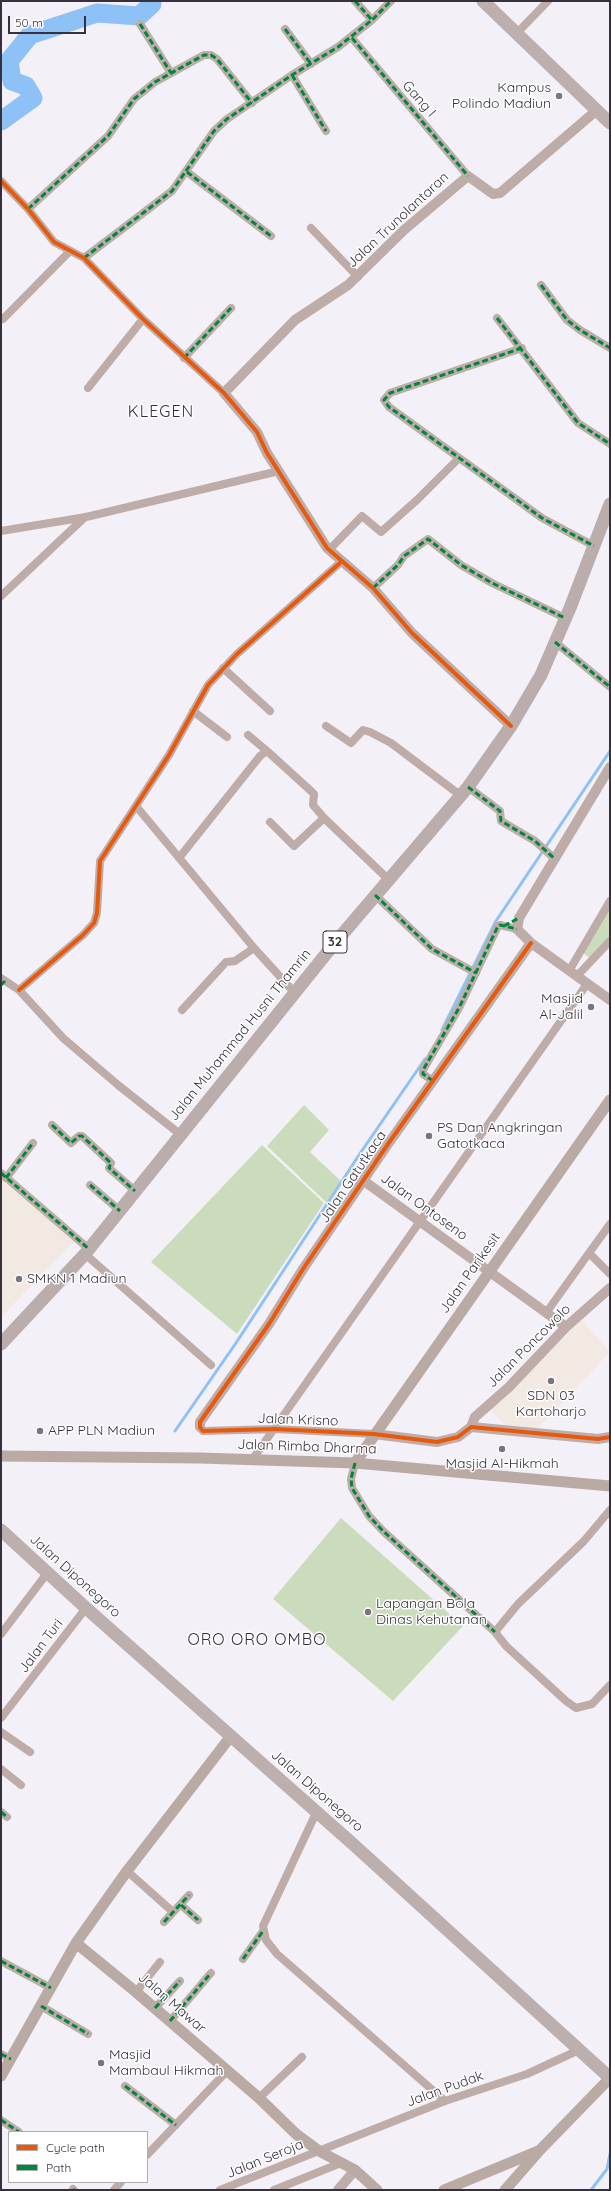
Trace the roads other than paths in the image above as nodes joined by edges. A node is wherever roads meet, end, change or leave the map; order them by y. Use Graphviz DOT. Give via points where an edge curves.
graph roads {
  1 [pos="355,1"];
  2 [pos="391,1"];
  3 [pos="483,1"];
  4 [pos="548,1"];
  5 [pos="372,20"];
  6 [pos="140,24"];
  7 [pos="285,28"];
  8 [pos="517,33"];
  9 [pos="352,38"];
  10 [pos="311,64"];
  11 [pos="170,73"];
  12 [pos="292,75"];
  13 [pos="252,103"];
  14 [pos="597,110"];
  15 [pos="610,123"];
  16 [pos="326,131"];
  17 [pos="187,172"];
  18 [pos="468,176"];
  19 [pos="1,181"];
  20 [pos="28,209"];
  21 [pos="311,228"];
  22 [pos="271,236"];
  23 [pos="70,251"];
  24 [pos="84,258"];
  25 [pos="358,277"];
  26 [pos="541,285"];
  27 [pos="231,308"];
  28 [pos="497,318"];
  29 [pos="3,319"];
  30 [pos="143,319"];
  31 [pos="522,348"];
  32 [pos="610,348"];
  33 [pos="184,358"];
  34 [pos="88,388"];
  35 [pos="224,394"];
  36 [pos="610,444"];
  37 [pos="459,458"];
  38 [pos="279,471"];
  39 [pos="610,504"];
  40 [pos="86,517"];
  41 [pos="606,529"];
  42 [pos="1,531"];
  43 [pos="594,546"];
  44 [pos="330,550"];
  45 [pos="340,562"];
  46 [pos="373,588"];
  47 [pos="1,596"];
  48 [pos="565,618"];
  49 [pos="555,642"];
  50 [pos="222,668"];
  51 [pos="610,688"];
  52 [pos="193,711"];
  53 [pos="270,711"];
  54 [pos="326,726"];
  55 [pos="511,726"];
  56 [pos="248,735"];
  57 [pos="227,737"];
  58 [pos="267,751"];
  59 [pos="610,767"];
  60 [pos="464,791"];
  61 [pos="136,806"];
  62 [pos="324,818"];
  63 [pos="270,822"];
  64 [pos="179,858"];
  65 [pos="555,859"];
  66 [pos="389,880"];
  67 [pos="375,895"];
  68 [pos="610,901"];
  69 [pos="519,918"];
  70 [pos="504,926"];
  71 [pos="517,929"];
  72 [pos="610,941"];
  73 [pos="531,943"];
  74 [pos="254,948"];
  75 [pos="472,971"];
  76 [pos="573,974"];
  77 [pos="2,981"];
  78 [pos="587,984"];
  79 [pos="19,990"];
  80 [pos="294,992"];
  81 [pos="610,1000"];
  82 [pos="182,1010"];
  83 [pos="433,1081"];
  84 [pos="610,1100"];
  85 [pos="52,1125"];
  86 [pos="181,1135"];
  87 [pos="34,1143"];
  88 [pos="3,1175"];
  89 [pos="364,1181"];
  90 [pos="90,1186"];
  91 [pos="135,1191"];
  92 [pos="120,1211"];
  93 [pos="419,1221"];
  94 [pos="610,1224"];
  95 [pos="87,1251"];
  96 [pos="589,1253"];
  97 [pos="490,1272"];
  98 [pos="610,1274"];
  99 [pos="610,1288"];
  100 [pos="546,1313"];
  101 [pos="566,1327"];
  102 [pos="1,1344"];
  103 [pos="212,1365"];
  104 [pos="200,1427"];
  105 [pos="471,1427"];
  106 [pos="275,1429"];
  107 [pos="374,1434"];
  108 [pos="610,1437"];
  109 [pos="1,1456"];
  110 [pos="252,1460"];
  111 [pos="356,1463"];
  112 [pos="610,1486"];
  113 [pos="610,1510"];
  114 [pos="1,1530"];
  115 [pos="48,1572"];
  116 [pos="86,1608"];
  117 [pos="495,1632"];
  118 [pos="1,1634"];
  119 [pos="610,1686"];
  120 [pos="1,1718"];
  121 [pos="1,1732"];
  122 [pos="231,1736"];
  123 [pos="30,1752"];
  124 [pos="1,1769"];
  125 [pos="20,1785"];
  126 [pos="316,1813"];
  127 [pos="127,1871"];
  128 [pos="189,1895"];
  129 [pos="181,1905"];
  130 [pos="173,1912"];
  131 [pos="198,1920"];
  132 [pos="164,1922"];
  133 [pos="263,1931"];
  134 [pos="76,1943"];
  135 [pos="243,1959"];
  136 [pos="1,1962"];
  137 [pos="160,1962"];
  138 [pos="211,1973"];
  139 [pos="180,1981"];
  140 [pos="51,1988"];
  141 [pos="136,1992"];
  142 [pos="41,2006"];
  143 [pos="155,2008"];
  144 [pos="170,2021"];
  145 [pos="88,2034"];
  146 [pos="579,2050"];
  147 [pos="6,2057"];
  148 [pos="302,2057"];
  149 [pos="227,2071"];
  150 [pos="1,2076"];
  151 [pos="610,2078"];
  152 [pos="125,2086"];
  153 [pos="259,2098"];
  154 [pos="445,2101"];
  155 [pos="1,2120"];
  156 [pos="176,2125"];
  157 [pos="18,2131"];
  158 [pos="540,2150"];
  159 [pos="319,2151"];
  160 [pos="148,2154"];
  161 [pos="341,2163"];
  162 [pos="355,2170"];
  163 [pos="220,2190"];
  164 [pos="274,2190"];
  165 [pos="338,2190"];
  166 [pos="377,2190"];
  167 [pos="444,2190"];
  168 [pos="505,2190"];
  1 -- 5 [label="street"];
  2 -- 5 [label="street"];
  3 -- 8 [label="main road"];
  4 -- 8 [label="street"];
  5 -- 9 [label="street"];
  6 -- 11 [label="street"];
  7 -- 10 [label="street"];
  8 -- 14 [label="main road"];
  9 -- 10 [label="street"];
  9 -- 18 [label="street, Gang I"];
  10 -- 12 [label="street"];
  11 -- 13 [label="street" via="204,55 211,55"];
  11 -- 20 [label="street" via="134,99 108,136"];
  12 -- 13 [label="street"];
  12 -- 16 [label="street"];
  13 -- 17 [label="street" via="214,131"];
  14 -- 15 [label="main road"];
  14 -- 18 [label="street, Jalan Trunolantaran" via="500,193 493,194"];
  17 -- 22 [label="street"];
  17 -- 24 [label="street" via="164,198"];
  18 -- 25 [label="street, Jalan Trunolantaran" via="404,230"];
  19 -- 20 [label="street"];
  20 -- 23 [label="street" via="54,242"];
  21 -- 25 [label="street"];
  23 -- 24 [label="street"];
  23 -- 29 [label="street"];
  24 -- 30 [label="street"];
  25 -- 35 [label="street, Jalan Trunolantaran" via="296,320"];
  26 -- 32 [label="street" via="566,320"];
  27 -- 33 [label="street"];
  28 -- 31 [label="street"];
  30 -- 33 [label="street"];
  30 -- 34 [label="street"];
  31 -- 36 [label="street" via="578,423"];
  31 -- 37 [label="street" via="385,396 384,400 389,407"];
  33 -- 35 [label="street"];
  35 -- 38 [label="street" via="257,432"];
  37 -- 43 [label="street" via="542,518"];
  37 -- 44 [label="street" via="381,532 362,516"];
  38 -- 40 [label="street"];
  38 -- 44 [label="street"];
  39 -- 41 [label="highway, Jalan Muhammad Husni Thamrin / 32"];
  40 -- 42 [label="street"];
  40 -- 47 [label="street"];
  41 -- 43 [label="highway, Jalan Muhammad Husni Thamrin / 32"];
  43 -- 48 [label="highway, Jalan Muhammad Husni Thamrin / 32"];
  44 -- 45 [label="street"];
  45 -- 46 [label="street"];
  45 -- 50 [label="street"];
  46 -- 48 [label="street" via="404,556 428,540 461,565 492,583"];
  46 -- 55 [label="street" via="412,633"];
  48 -- 49 [label="highway, Jalan Muhammad Husni Thamrin / 32"];
  49 -- 51 [label="street"];
  49 -- 55 [label="highway, Jalan Muhammad Husni Thamrin / 32" via="537,681"];
  50 -- 52 [label="street" via="208,685"];
  50 -- 53 [label="street"];
  52 -- 57 [label="street"];
  52 -- 61 [label="street" via="169,755"];
  54 -- 60 [label="street" via="351,743 363,730 370,732"];
  55 -- 60 [label="highway, Jalan Muhammad Husni Thamrin / 32"];
  56 -- 58 [label="street"];
  58 -- 62 [label="street" via="312,791 313,806"];
  58 -- 64 [label="street" via="260,756"];
  59 -- 65 [label="street"];
  60 -- 65 [label="street" via="500,811 501,821 534,841"];
  60 -- 66 [label="highway, Jalan Muhammad Husni Thamrin / 32"];
  61 -- 64 [label="street"];
  61 -- 79 [label="street" via="100,860 94,923"];
  62 -- 63 [label="street" via="294,846"];
  62 -- 66 [label="street"];
  64 -- 74 [label="street"];
  65 -- 69 [label="street"];
  66 -- 67 [label="highway, Jalan Muhammad Husni Thamrin / 32"];
  67 -- 75 [label="street" via="432,949"];
  67 -- 80 [label="highway, Jalan Muhammad Husni Thamrin / 32"];
  68 -- 76 [label="street"];
  69 -- 70 [label="street"];
  69 -- 71 [label="street"];
  70 -- 71 [label="street"];
  70 -- 75 [label="street" via="498,926"];
  71 -- 73 [label="street"];
  72 -- 76 [label="street"];
  73 -- 76 [label="street"];
  73 -- 83 [label="street, Jalan Gatutkaca"];
  74 -- 80 [label="street"];
  74 -- 82 [label="street" via="235,961 226,962"];
  75 -- 83 [label="street" via="459,1008 423,1070 423,1074"];
  76 -- 78 [label="street"];
  77 -- 79 [label="street"];
  78 -- 81 [label="street"];
  78 -- 93 [label="street"];
  79 -- 86 [label="street" via="71,1044"];
  80 -- 86 [label="highway, Jalan Muhammad Husni Thamrin / 32"];
  83 -- 89 [label="street, Jalan Gatutkaca"];
  84 -- 97 [label="main road, Jalan Parikesit"];
  85 -- 91 [label="street" via="71,1143 82,1136 111,1163 109,1168"];
  86 -- 91 [label="highway, Jalan Muhammad Husni Thamrin / 32"];
  87 -- 88 [label="street"];
  88 -- 95 [label="street"];
  89 -- 93 [label="street, Jalan Ontoseno"];
  89 -- 104 [label="street, Jalan Gatutkaca" via="200,1422"];
  90 -- 92 [label="street"];
  91 -- 92 [label="highway, Jalan Muhammad Husni Thamrin / 32"];
  92 -- 95 [label="highway, Jalan Muhammad Husni Thamrin / 32"];
  93 -- 97 [label="street, Jalan Ontoseno"];
  93 -- 106 [label="street"];
  94 -- 96 [label="street"];
  95 -- 102 [label="highway, Jalan Muhammad Husni Thamrin / 32"];
  95 -- 103 [label="street"];
  96 -- 98 [label="street"];
  96 -- 100 [label="street"];
  97 -- 100 [label="street, Jalan Ontoseno"];
  97 -- 107 [label="main road, Jalan Parikesit"];
  99 -- 101 [label="street, Jalan Poncowolo"];
  100 -- 101 [label="street, Jalan Ontoseno"];
  101 -- 105 [label="street, Jalan Poncowolo" via="475,1417"];
  104 -- 106 [label="street, Jalan Krisno" via="203,1430"];
  105 -- 107 [label="street" via="458,1437 437,1442"];
  105 -- 108 [label="street" via="598,1439"];
  106 -- 107 [label="street, Jalan Krisno"];
  106 -- 110 [label="street"];
  107 -- 111 [label="main road, Jalan Parikesit"];
  109 -- 110 [label="main road, Jalan Rimba Dharma"];
  110 -- 111 [label="main road, Jalan Rimba Dharma"];
  111 -- 112 [label="main road, Jalan Rimba Dharma"];
  111 -- 117 [label="street" via="351,1479 352,1488 369,1516"];
  113 -- 117 [label="street" via="584,1541 518,1604"];
  114 -- 115 [label="main road, Jalan Diponegoro"];
  115 -- 116 [label="main road, Jalan Diponegoro"];
  115 -- 118 [label="street"];
  116 -- 120 [label="street, Jalan Turi"];
  116 -- 122 [label="main road, Jalan Diponegoro"];
  117 -- 119 [label="street" via="506,1646 576,1708 592,1704"];
  121 -- 123 [label="street"];
  122 -- 126 [label="main road, Jalan Diponegoro"];
  122 -- 127 [label="main road"];
  124 -- 125 [label="street"];
  126 -- 133 [label="street" via="263,1926"];
  126 -- 146 [label="main road, Jalan Diponegoro"];
  127 -- 130 [label="street"];
  127 -- 134 [label="main road"];
  128 -- 129 [label="street"];
  129 -- 130 [label="street"];
  129 -- 131 [label="street"];
  130 -- 132 [label="street"];
  133 -- 135 [label="street"];
  133 -- 154 [label="street" via="266,1940 277,1954"];
  134 -- 140 [label="main road"];
  134 -- 141 [label="main road, Jalan Mawar"];
  136 -- 140 [label="street"];
  137 -- 141 [label="street"];
  138 -- 144 [label="street"];
  139 -- 143 [label="street"];
  140 -- 142 [label="main road"];
  141 -- 143 [label="main road, Jalan Mawar"];
  142 -- 145 [label="street"];
  142 -- 147 [label="main road"];
  143 -- 144 [label="main road, Jalan Mawar"];
  144 -- 149 [label="main road, Jalan Mawar"];
  146 -- 151 [label="main road, Jalan Diponegoro"];
  146 -- 154 [label="street, Jalan Pudak" via="527,2074"];
  147 -- 150 [label="main road"];
  148 -- 153 [label="street"];
  149 -- 153 [label="main road, Jalan Mawar"];
  149 -- 156 [label="street"];
  151 -- 158 [label="main road"];
  152 -- 156 [label="street"];
  153 -- 159 [label="main road, Jalan Mawar" via="296,2134"];
  154 -- 159 [label="street, Jalan Pudak"];
  155 -- 157 [label="street"];
  156 -- 160 [label="street"];
  158 -- 167 [label="main road"];
  158 -- 168 [label="main road"];
  159 -- 161 [label="main road, Jalan Mawar"];
  159 -- 163 [label="street, Jalan Seroja"];
  161 -- 162 [label="main road, Jalan Mawar"];
  161 -- 164 [label="street"];
  162 -- 165 [label="street"];
  162 -- 166 [label="main road, Jalan Mawar"];
}
